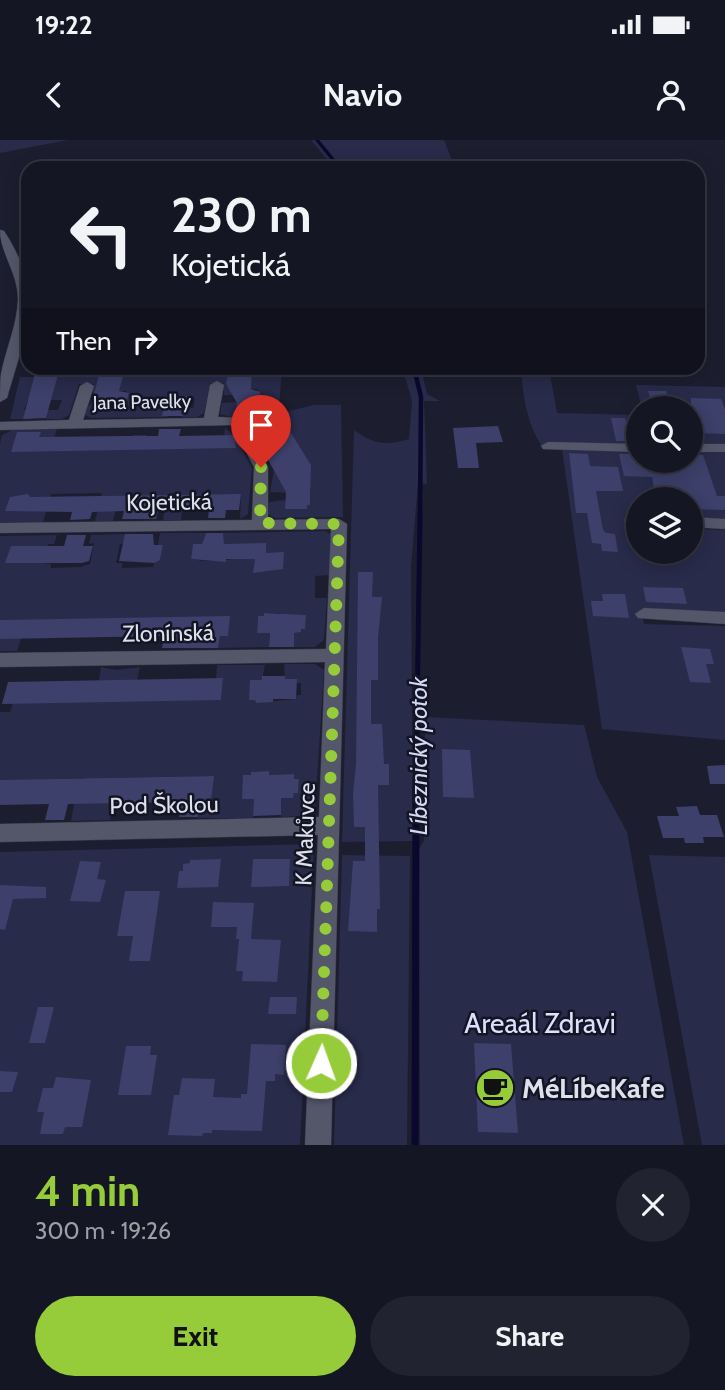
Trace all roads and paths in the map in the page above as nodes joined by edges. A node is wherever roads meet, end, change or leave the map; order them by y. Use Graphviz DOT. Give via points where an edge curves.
graph roads {
  1 [pos="0,233"];
  2 [pos="21,275"];
  3 [pos="21,322"];
  4 [pos="217,385"];
  5 [pos="87,386"];
  6 [pos="0,398"];
  7 [pos="210,421"];
  8 [pos="75,423"];
  9 [pos="0,426"];
  10 [pos="548,446"];
  11 [pos="626,448"];
  12 [pos="703,448"];
  13 [pos="725,449"];
  14 [pos="260,523"];
  15 [pos="703,523"];
  16 [pos="339,524"];
  17 [pos="725,524"];
  18 [pos="0,528"];
  19 [pos="644,614"];
  20 [pos="725,618"];
  21 [pos="336,655"];
  22 [pos="0,660"];
  23 [pos="329,826"];
  24 [pos="0,834"];
  25 [pos="318,1145"];
  1 -- 2 [label="street"];
  3 -- 6 [label="street"];
  4 -- 7 [label="street, Jana Pavelky"];
  5 -- 8 [label="street, Jana Pavelky"];
  7 -- 8 [label="street, Jana Pavelky"];
  7 -- 14 [label="street, Jana Pavelky" via="237,421 261,467"];
  8 -- 9 [label="street, Jana Pavelky"];
  10 -- 11 [label="street"];
  12 -- 13 [label="street"];
  14 -- 16 [label="street, Kojetická"];
  14 -- 18 [label="street, Kojetická"];
  15 -- 17 [label="street"];
  16 -- 21 [label="street, K Makůvce"];
  19 -- 20 [label="street"];
  21 -- 22 [label="street, Zlonínská"];
  21 -- 23 [label="street, K Makůvce"];
  23 -- 24 [label="street, Pod Školou"];
  23 -- 25 [label="street, K Makůvce"];
}
